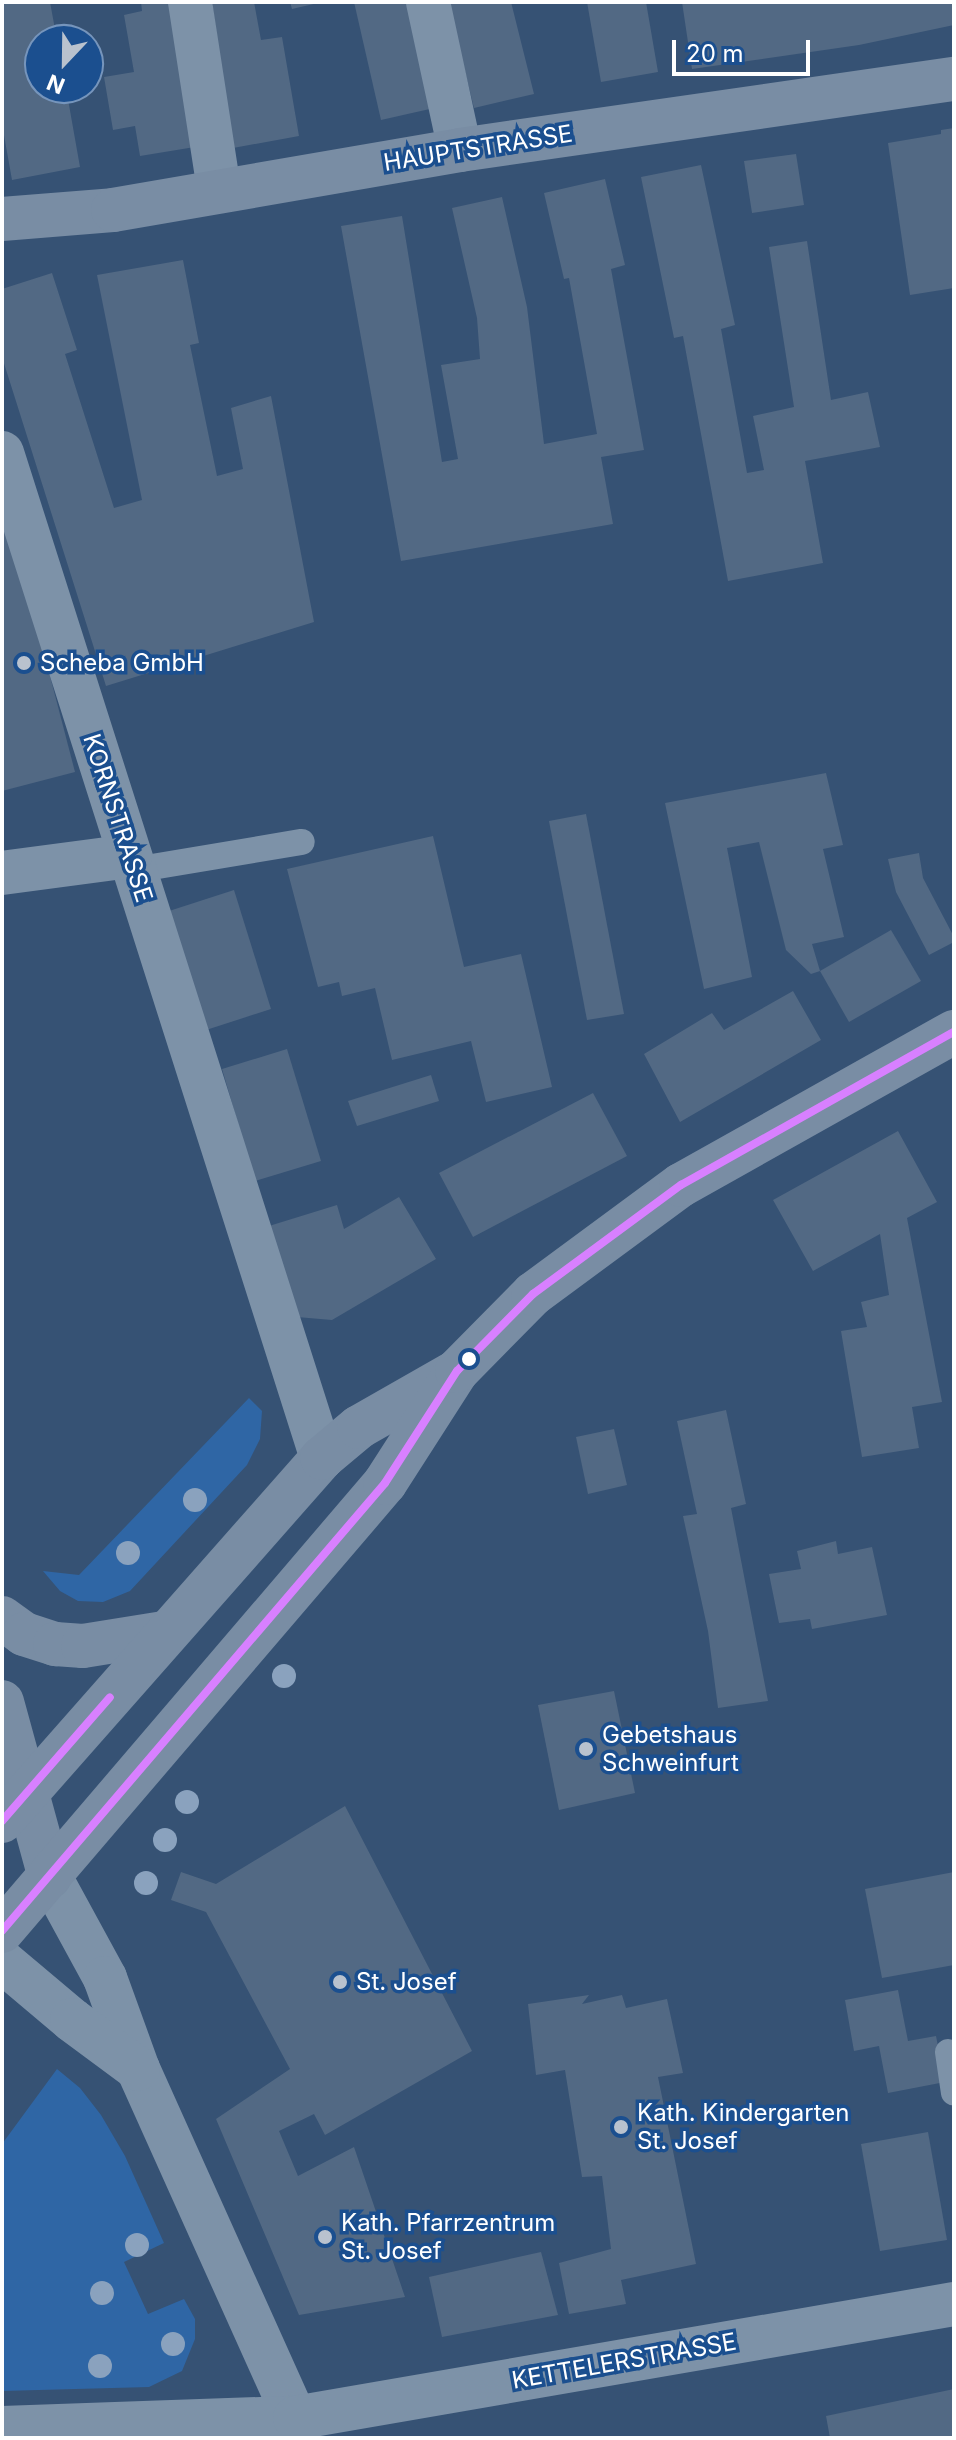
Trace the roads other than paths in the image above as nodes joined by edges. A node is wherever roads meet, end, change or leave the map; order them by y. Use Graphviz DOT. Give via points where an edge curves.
graph roads {
  1 [pos="190,2"];
  2 [pos="428,2"];
  3 [pos="954,79"];
  4 [pos="460,150"];
  5 [pos="219,189"];
  6 [pos="2,219"];
  7 [pos="2,453"];
  8 [pos="302,842"];
  9 [pos="132,863"];
  10 [pos="2,873"];
  11 [pos="954,1032"];
  12 [pos="457,1371"];
  13 [pos="322,1458"];
  14 [pos="2,1618"];
  15 [pos="164,1633"];
  16 [pos="2,1702"];
  17 [pos="14,1808"];
  18 [pos="50,1877"];
  19 [pos="2,1931"];
  20 [pos="2,1961"];
  21 [pos="948,2052"];
  22 [pos="138,2069"];
  23 [pos="954,2093"];
  24 [pos="954,2304"];
  25 [pos="2,2428"];
  26 [pos="295,2428"];
  27 [pos="64,2432"];
  1 -- 5 [label="street"];
  2 -- 4 [label="street"];
  3 -- 4 [label="main road, HAUPTSTRASSE"];
  4 -- 5 [label="main road, HAUPTSTRASSE"];
  5 -- 6 [label="main road, HAUPTSTRASSE" via="113,210"];
  7 -- 9 [label="street, KORNSTRASSE"];
  8 -- 9 [label="lane"];
  9 -- 10 [label="street"];
  9 -- 13 [label="street, KORNSTRASSE"];
  11 -- 12 [label="main road" via="669,1193 533,1294"];
  12 -- 13 [label="main road" via="359,1427"];
  12 -- 18 [label="main road" via="385,1483"];
  13 -- 15 [label="main road"];
  14 -- 15 [label="main road" via="24,1634 55,1644 83,1646"];
  15 -- 17 [label="main road"];
  16 -- 17 [label="main road"];
  17 -- 18 [label="main road"];
  18 -- 19 [label="main road"];
  18 -- 22 [label="street" via="105,1978"];
  20 -- 22 [label="street"];
  21 -- 23 [label="lane"];
  22 -- 26 [label="street"];
  24 -- 26 [label="street, KETTELERSTRASSE"];
  25 -- 27 [label="street, KETTELERSTRASSE"];
  26 -- 27 [label="street, KETTELERSTRASSE"];
}
